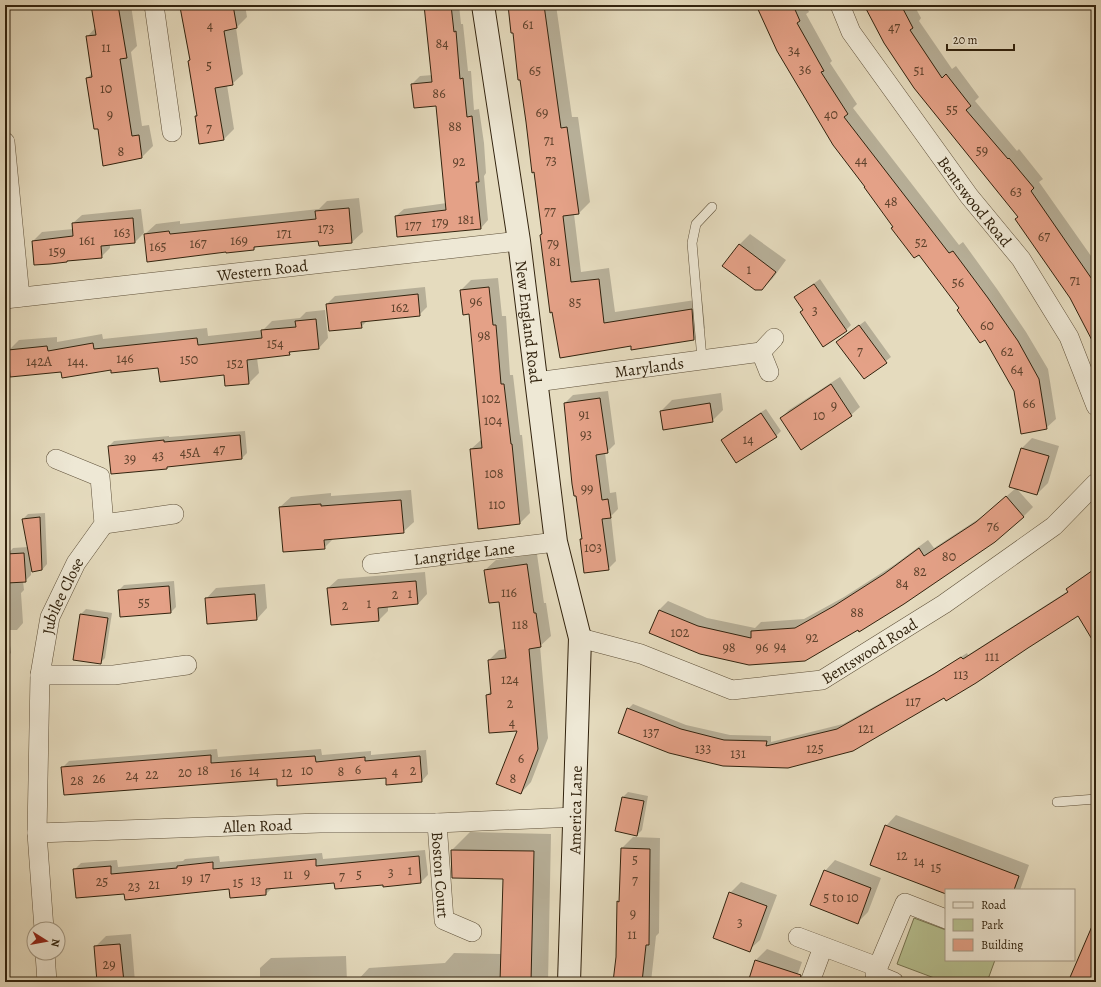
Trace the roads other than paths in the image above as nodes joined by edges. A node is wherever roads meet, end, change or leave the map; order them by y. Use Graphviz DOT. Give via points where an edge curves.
graph roads {
  1 [pos="154,5"];
  2 [pos="484,5"];
  3 [pos="840,5"];
  4 [pos="172,132"];
  5 [pos="5,142"];
  6 [pos="712,206"];
  7 [pos="519,241"];
  8 [pos="13,298"];
  9 [pos="774,338"];
  10 [pos="761,352"];
  11 [pos="702,359"];
  12 [pos="768,372"];
  13 [pos="536,382"];
  14 [pos="1096,406"];
  15 [pos="56,459"];
  16 [pos="1096,483"];
  17 [pos="174,514"];
  18 [pos="104,524"];
  19 [pos="556,542"];
  20 [pos="372,564"];
  21 [pos="580,638"];
  22 [pos="187,665"];
  23 [pos="40,675"];
  24 [pos="1096,799"];
  25 [pos="1058,802"];
  26 [pos="575,817"];
  27 [pos="437,823"];
  28 [pos="37,833"];
  29 [pos="945,919"];
  30 [pos="43,921"];
  31 [pos="472,932"];
  32 [pos="798,937"];
  33 [pos="823,947"];
  34 [pos="46,961"];
  35 [pos="878,967"];
  36 [pos="47,982"];
  37 [pos="569,982"];
  38 [pos="810,982"];
  39 [pos="894,982"];
  1 -- 4 [label="street"];
  2 -- 7 [label="street, New England Road"];
  3 -- 14 [label="street, Bentswood Road" via="850,32 969,196 1021,259 1069,336"];
  5 -- 8 [label="street"];
  6 -- 11 [label="lane" via="696,224 692,243"];
  7 -- 8 [label="street, Western Road"];
  7 -- 13 [label="street, New England Road"];
  9 -- 10 [label="street"];
  10 -- 11 [label="street, Marylands"];
  10 -- 12 [label="street"];
  11 -- 13 [label="street, Marylands"];
  13 -- 19 [label="street, New England Road"];
  15 -- 18 [label="street" via="100,477"];
  16 -- 21 [label="street, Bentswood Road" via="1054,526 944,604 822,680 732,690 641,654"];
  17 -- 18 [label="street"];
  18 -- 23 [label="street, Jubilee Close" via="76,563 50,617"];
  19 -- 20 [label="street, Langridge Lane"];
  19 -- 21 [label="street, New England Road"];
  21 -- 26 [label="street, America Lane"];
  22 -- 23 [label="street" via="114,675"];
  23 -- 28 [label="street, Jubilee Close"];
  24 -- 25 [label="lane"];
  26 -- 27 [label="street, Allen Road"];
  26 -- 37 [label="street, America Lane"];
  27 -- 28 [label="street, Allen Road" via="320,823"];
  27 -- 31 [label="street, Boston Court" via="444,920"];
  28 -- 30 [label="street"];
  29 -- 35 [label="street" via="905,903"];
  32 -- 33 [label="street"];
  33 -- 35 [label="street"];
  33 -- 38 [label="street"];
  34 -- 36 [label="street"];
  35 -- 39 [label="street" via="876,974"];
}
